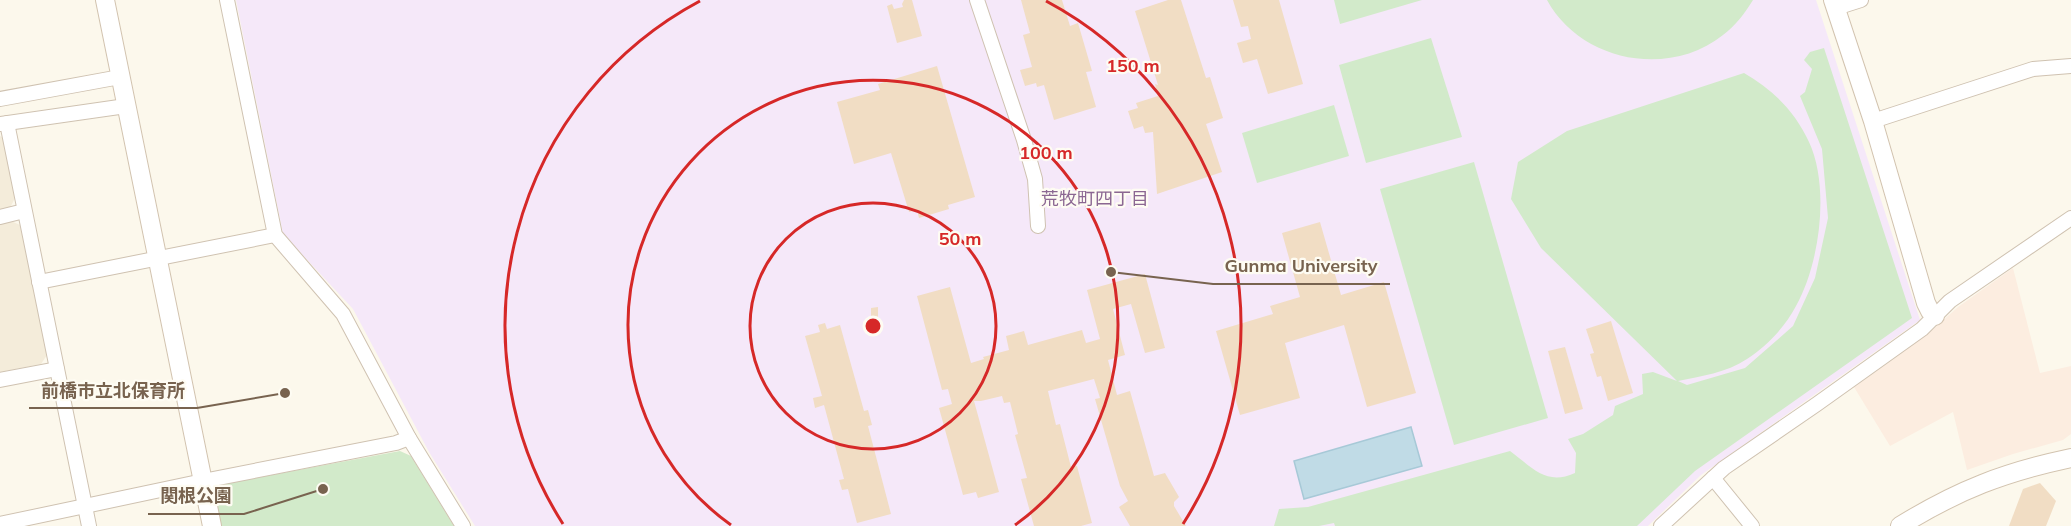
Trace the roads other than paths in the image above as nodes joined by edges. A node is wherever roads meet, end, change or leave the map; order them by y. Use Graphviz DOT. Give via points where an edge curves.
graph roads {
  1 [pos="105,0"];
  2 [pos="227,0"];
  3 [pos="977,0"];
  4 [pos="1861,0"];
  5 [pos="1834,4"];
  6 [pos="2071,66"];
  7 [pos="120,77"];
  8 [pos="0,98"];
  9 [pos="126,106"];
  10 [pos="1873,121"];
  11 [pos="4,123"];
  12 [pos="24,211"];
  13 [pos="0,217"];
  14 [pos="2071,218"];
  15 [pos="1038,226"];
  16 [pos="275,235"];
  17 [pos="157,259"];
  18 [pos="39,282"];
  19 [pos="1935,316"];
  20 [pos="57,369"];
  21 [pos="0,380"];
  22 [pos="409,438"];
  23 [pos="2071,458"];
  24 [pos="1713,478"];
  25 [pos="203,481"];
  26 [pos="85,506"];
  27 [pos="0,525"];
  28 [pos="89,526"];
  29 [pos="212,526"];
  30 [pos="463,526"];
  31 [pos="1661,526"];
  32 [pos="1752,526"];
  33 [pos="1900,526"];
  1 -- 7 [label="street"];
  2 -- 16 [label="street"];
  3 -- 15 [label="street" via="1035,179"];
  4 -- 5 [label="street"];
  5 -- 10 [label="street"];
  6 -- 10 [label="street" via="2033,69"];
  7 -- 8 [label="street"];
  7 -- 9 [label="street"];
  9 -- 11 [label="street"];
  9 -- 17 [label="street"];
  10 -- 19 [label="street" via="1926,303"];
  11 -- 12 [label="street"];
  12 -- 13 [label="street"];
  12 -- 18 [label="street"];
  14 -- 19 [label="street" via="1950,301"];
  16 -- 17 [label="street"];
  16 -- 22 [label="street" via="343,314"];
  17 -- 18 [label="street"];
  17 -- 25 [label="street"];
  18 -- 20 [label="street"];
  19 -- 24 [label="street"];
  20 -- 21 [label="street"];
  20 -- 26 [label="street"];
  22 -- 25 [label="street"];
  22 -- 30 [label="street"];
  23 -- 33 [label="street" via="1981,483"];
  24 -- 31 [label="street"];
  24 -- 32 [label="street"];
  25 -- 26 [label="street"];
  25 -- 29 [label="street"];
  26 -- 27 [label="street"];
  26 -- 28 [label="street"];
}
